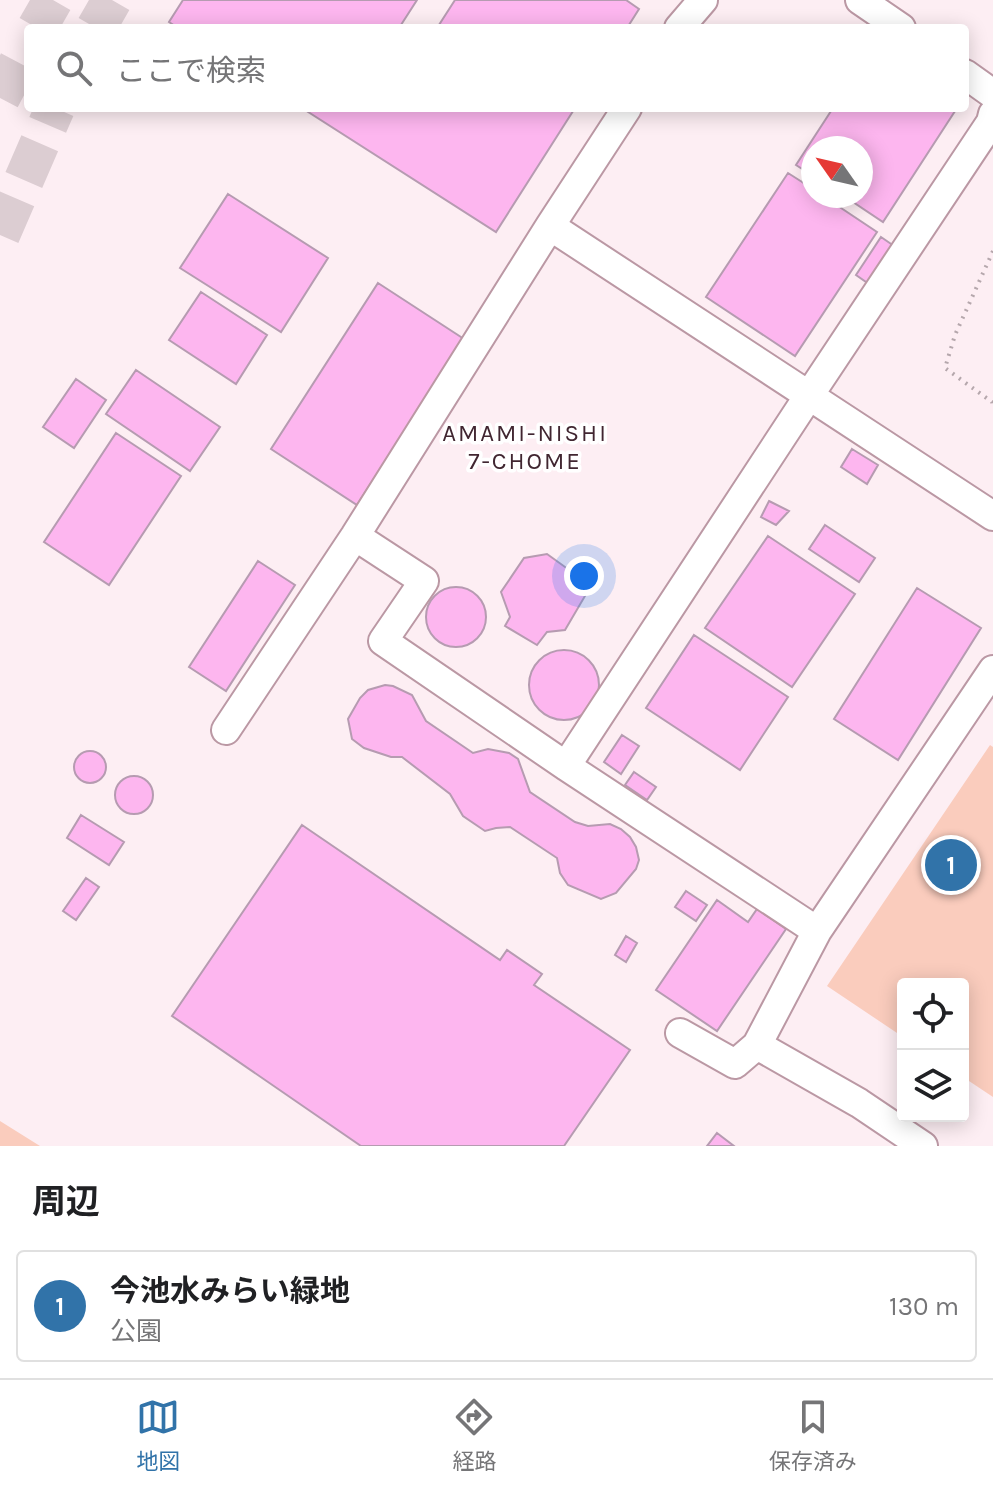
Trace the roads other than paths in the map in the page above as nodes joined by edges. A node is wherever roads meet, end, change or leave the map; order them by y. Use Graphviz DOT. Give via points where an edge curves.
graph roads {
  1 [pos="703,0"];
  2 [pos="860,0"];
  3 [pos="682,24"];
  4 [pos="895,24"];
  5 [pos="969,77"];
  6 [pos="993,94"];
  7 [pos="624,112"];
  8 [pos="993,114"];
  9 [pos="550,226"];
  10 [pos="808,397"];
  11 [pos="993,516"];
  12 [pos="355,536"];
  13 [pos="993,670"];
  14 [pos="226,730"];
  15 [pos="566,766"];
  16 [pos="817,931"];
  17 [pos="680,1033"];
  18 [pos="757,1045"];
  19 [pos="923,1146"];
  1 -- 3 [label="lane"];
  2 -- 4 [label="lane"];
  5 -- 6 [label="lane"];
  7 -- 9 [label="lane"];
  8 -- 10 [label="lane"];
  9 -- 10 [label="lane"];
  9 -- 12 [label="lane"];
  10 -- 11 [label="lane"];
  10 -- 15 [label="lane"];
  12 -- 14 [label="lane"];
  12 -- 15 [label="lane" via="424,581 383,641"];
  13 -- 16 [label="lane"];
  15 -- 16 [label="lane"];
  16 -- 18 [label="lane"];
  17 -- 18 [label="lane" via="735,1064"];
  18 -- 19 [label="lane"];
}
